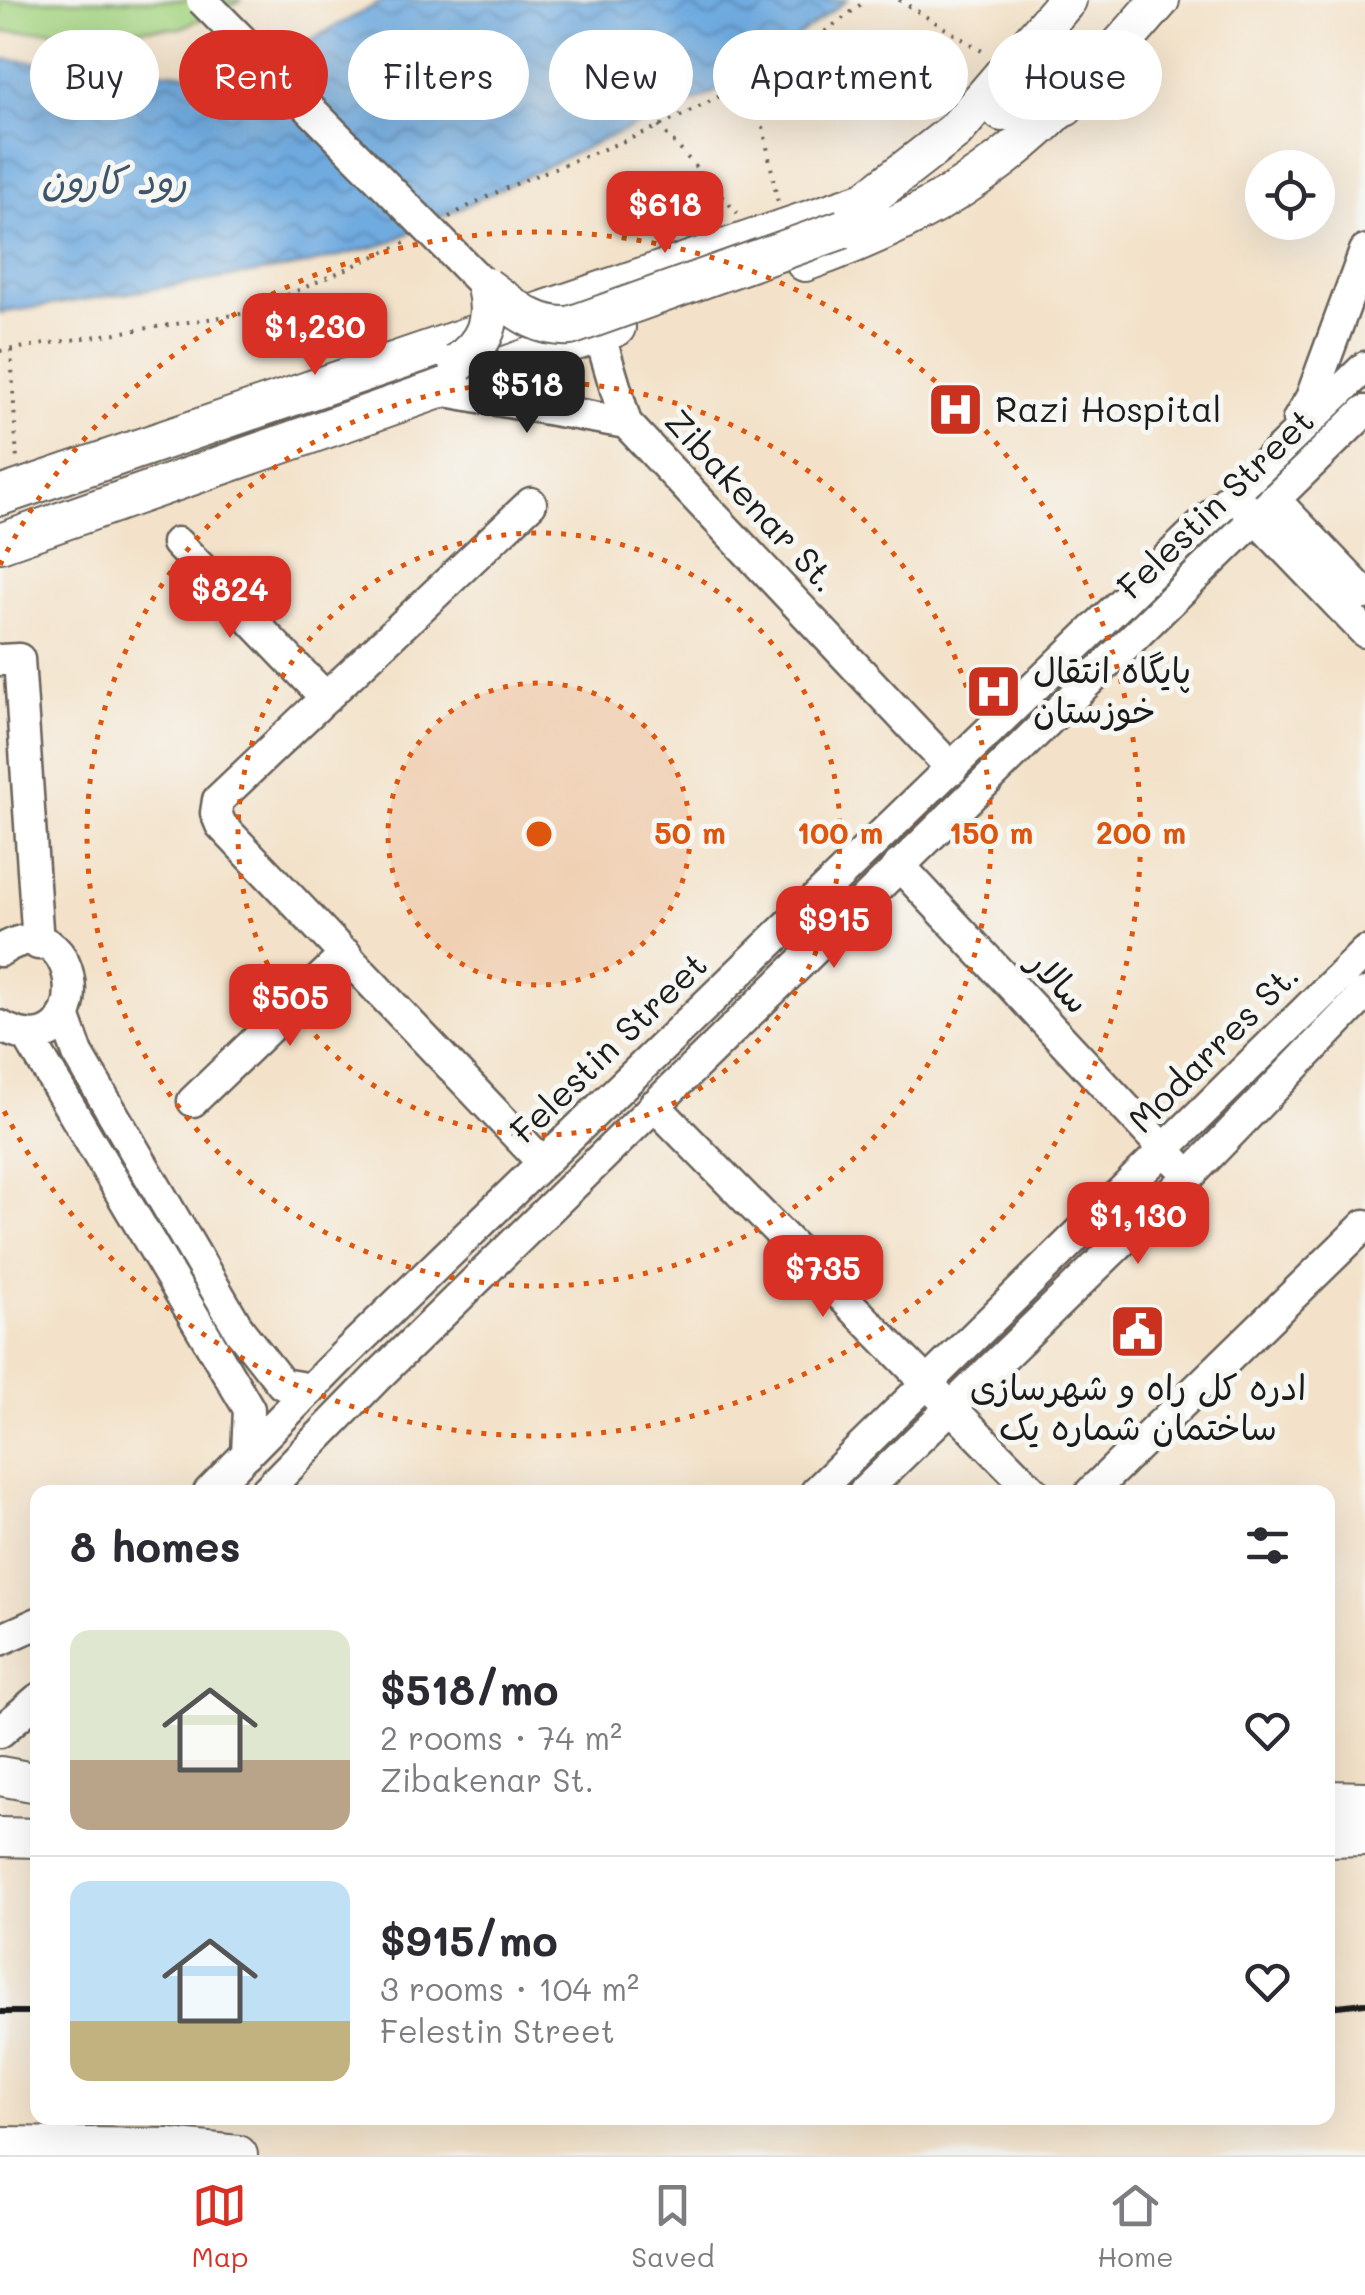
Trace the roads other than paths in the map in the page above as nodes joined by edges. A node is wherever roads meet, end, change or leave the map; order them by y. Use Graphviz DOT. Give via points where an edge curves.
graph roads {
  1 [pos="202,0"];
  2 [pos="1067,0"];
  3 [pos="1160,0"];
  4 [pos="1133,30"];
  5 [pos="988,117"];
  6 [pos="994,120"];
  7 [pos="1049,120"];
  8 [pos="956,131"];
  9 [pos="854,215"];
  10 [pos="1365,251"];
  11 [pos="486,287"];
  12 [pos="599,333"];
  13 [pos="1365,367"];
  14 [pos="440,390"];
  15 [pos="1365,411"];
  16 [pos="626,424"];
  17 [pos="1278,453"];
  18 [pos="61,478"];
  19 [pos="9,494"];
  20 [pos="531,503"];
  21 [pos="1254,504"];
  22 [pos="0,543"];
  23 [pos="177,543"];
  24 [pos="1365,594"];
  25 [pos="1365,632"];
  26 [pos="0,660"];
  27 [pos="326,698"];
  28 [pos="952,768"];
  29 [pos="900,865"];
  30 [pos="38,944"];
  31 [pos="0,951"];
  32 [pos="1365,952"];
  33 [pos="346,954"];
  34 [pos="1365,994"];
  35 [pos="64,1015"];
  36 [pos="14,1030"];
  37 [pos="194,1102"];
  38 [pos="654,1105"];
  39 [pos="1164,1150"];
  40 [pos="544,1163"];
  41 [pos="1190,1175"];
  42 [pos="1365,1225"];
  43 [pos="425,1278"];
  44 [pos="450,1305"];
  45 [pos="244,1337"];
  46 [pos="218,1358"];
  47 [pos="927,1383"];
  48 [pos="311,1389"];
  49 [pos="950,1407"];
  50 [pos="247,1454"];
  51 [pos="216,1485"];
  52 [pos="271,1485"];
  53 [pos="823,1485"];
  54 [pos="871,1485"];
  55 [pos="1027,1485"];
  56 [pos="1098,1485"];
  57 [pos="30,1627"];
  58 [pos="0,1640"];
  59 [pos="30,1706"];
  60 [pos="0,1732"];
  61 [pos="0,1776"];
  62 [pos="30,1782"];
  63 [pos="1337,1806"];
  64 [pos="1365,1836"];
  65 [pos="0,1838"];
  66 [pos="30,1838"];
  67 [pos="0,2146"];
  68 [pos="238,2155"];
  1 -- 11 [label="street, bridge"];
  2 -- 8 [label="main road"];
  3 -- 4 [label="main road"];
  5 -- 8 [label="main road"];
  6 -- 9 [label="main road" via="894,206"];
  7 -- 12 [label="main road" via="986,175 924,214"];
  8 -- 9 [label="main road"];
  9 -- 11 [label="main road, bridge" via="570,326 532,321"];
  9 -- 18 [label="main road" via="770,224"];
  10 -- 17 [label="street" via="1312,398"];
  11 -- 18 [label="main road, bridge" via="487,331 458,363 195,456"];
  12 -- 14 [label="main road"];
  12 -- 16 [label="street"];
  13 -- 17 [label="street, Felestin Street"];
  14 -- 16 [label="street, Zibakenar St."];
  14 -- 22 [label="main road"];
  15 -- 21 [label="street, Felestin Street"];
  16 -- 28 [label="street, Zibakenar St."];
  17 -- 21 [label="street, Felestin Street"];
  18 -- 19 [label="main road"];
  20 -- 27 [label="street"];
  21 -- 24 [label="street"];
  21 -- 25 [label="street"];
  21 -- 28 [label="street, Felestin Street"];
  21 -- 29 [label="street, Felestin Street"];
  23 -- 27 [label="street"];
  26 -- 30 [label="street" via="19,659"];
  27 -- 33 [label="street" via="218,800 216,813"];
  28 -- 40 [label="street, Felestin Street"];
  29 -- 38 [label="street, Felestin Street"];
  29 -- 39 [label="street, سالار"];
  30 -- 31 [label="street"];
  30 -- 35 [label="street" via="70,972"];
  32 -- 39 [label="street, Modarres St."];
  33 -- 37 [label="street"];
  33 -- 40 [label="street"];
  34 -- 41 [label="street, Modarres St."];
  35 -- 36 [label="street" via="42,1032"];
  35 -- 45 [label="street" via="78,1054"];
  36 -- 46 [label="street"];
  38 -- 44 [label="street, Felestin Street"];
  38 -- 47 [label="street"];
  39 -- 41 [label="street, سالار"];
  39 -- 47 [label="street, Modarres St."];
  40 -- 43 [label="street, Felestin Street"];
  41 -- 49 [label="street, Modarres St."];
  42 -- 56 [label="street"];
  43 -- 44 [label="street"];
  43 -- 48 [label="street, Felestin Street"];
  44 -- 52 [label="street, Felestin Street"];
  45 -- 46 [label="street"];
  45 -- 48 [label="street" via="282,1384"];
  46 -- 50 [label="street" via="249,1409"];
  47 -- 49 [label="street"];
  47 -- 53 [label="street, Modarres St."];
  48 -- 50 [label="street, Felestin Street"];
  49 -- 54 [label="street, Modarres St."];
  49 -- 55 [label="street"];
  50 -- 51 [label="street, Felestin Street"];
  57 -- 58 [label="street"];
  59 -- 60 [label="street"];
  61 -- 62 [label="main road"];
  63 -- 64 [label="main road"];
  65 -- 66 [label="main road"];
  67 -- 68 [label="main road"];
}
